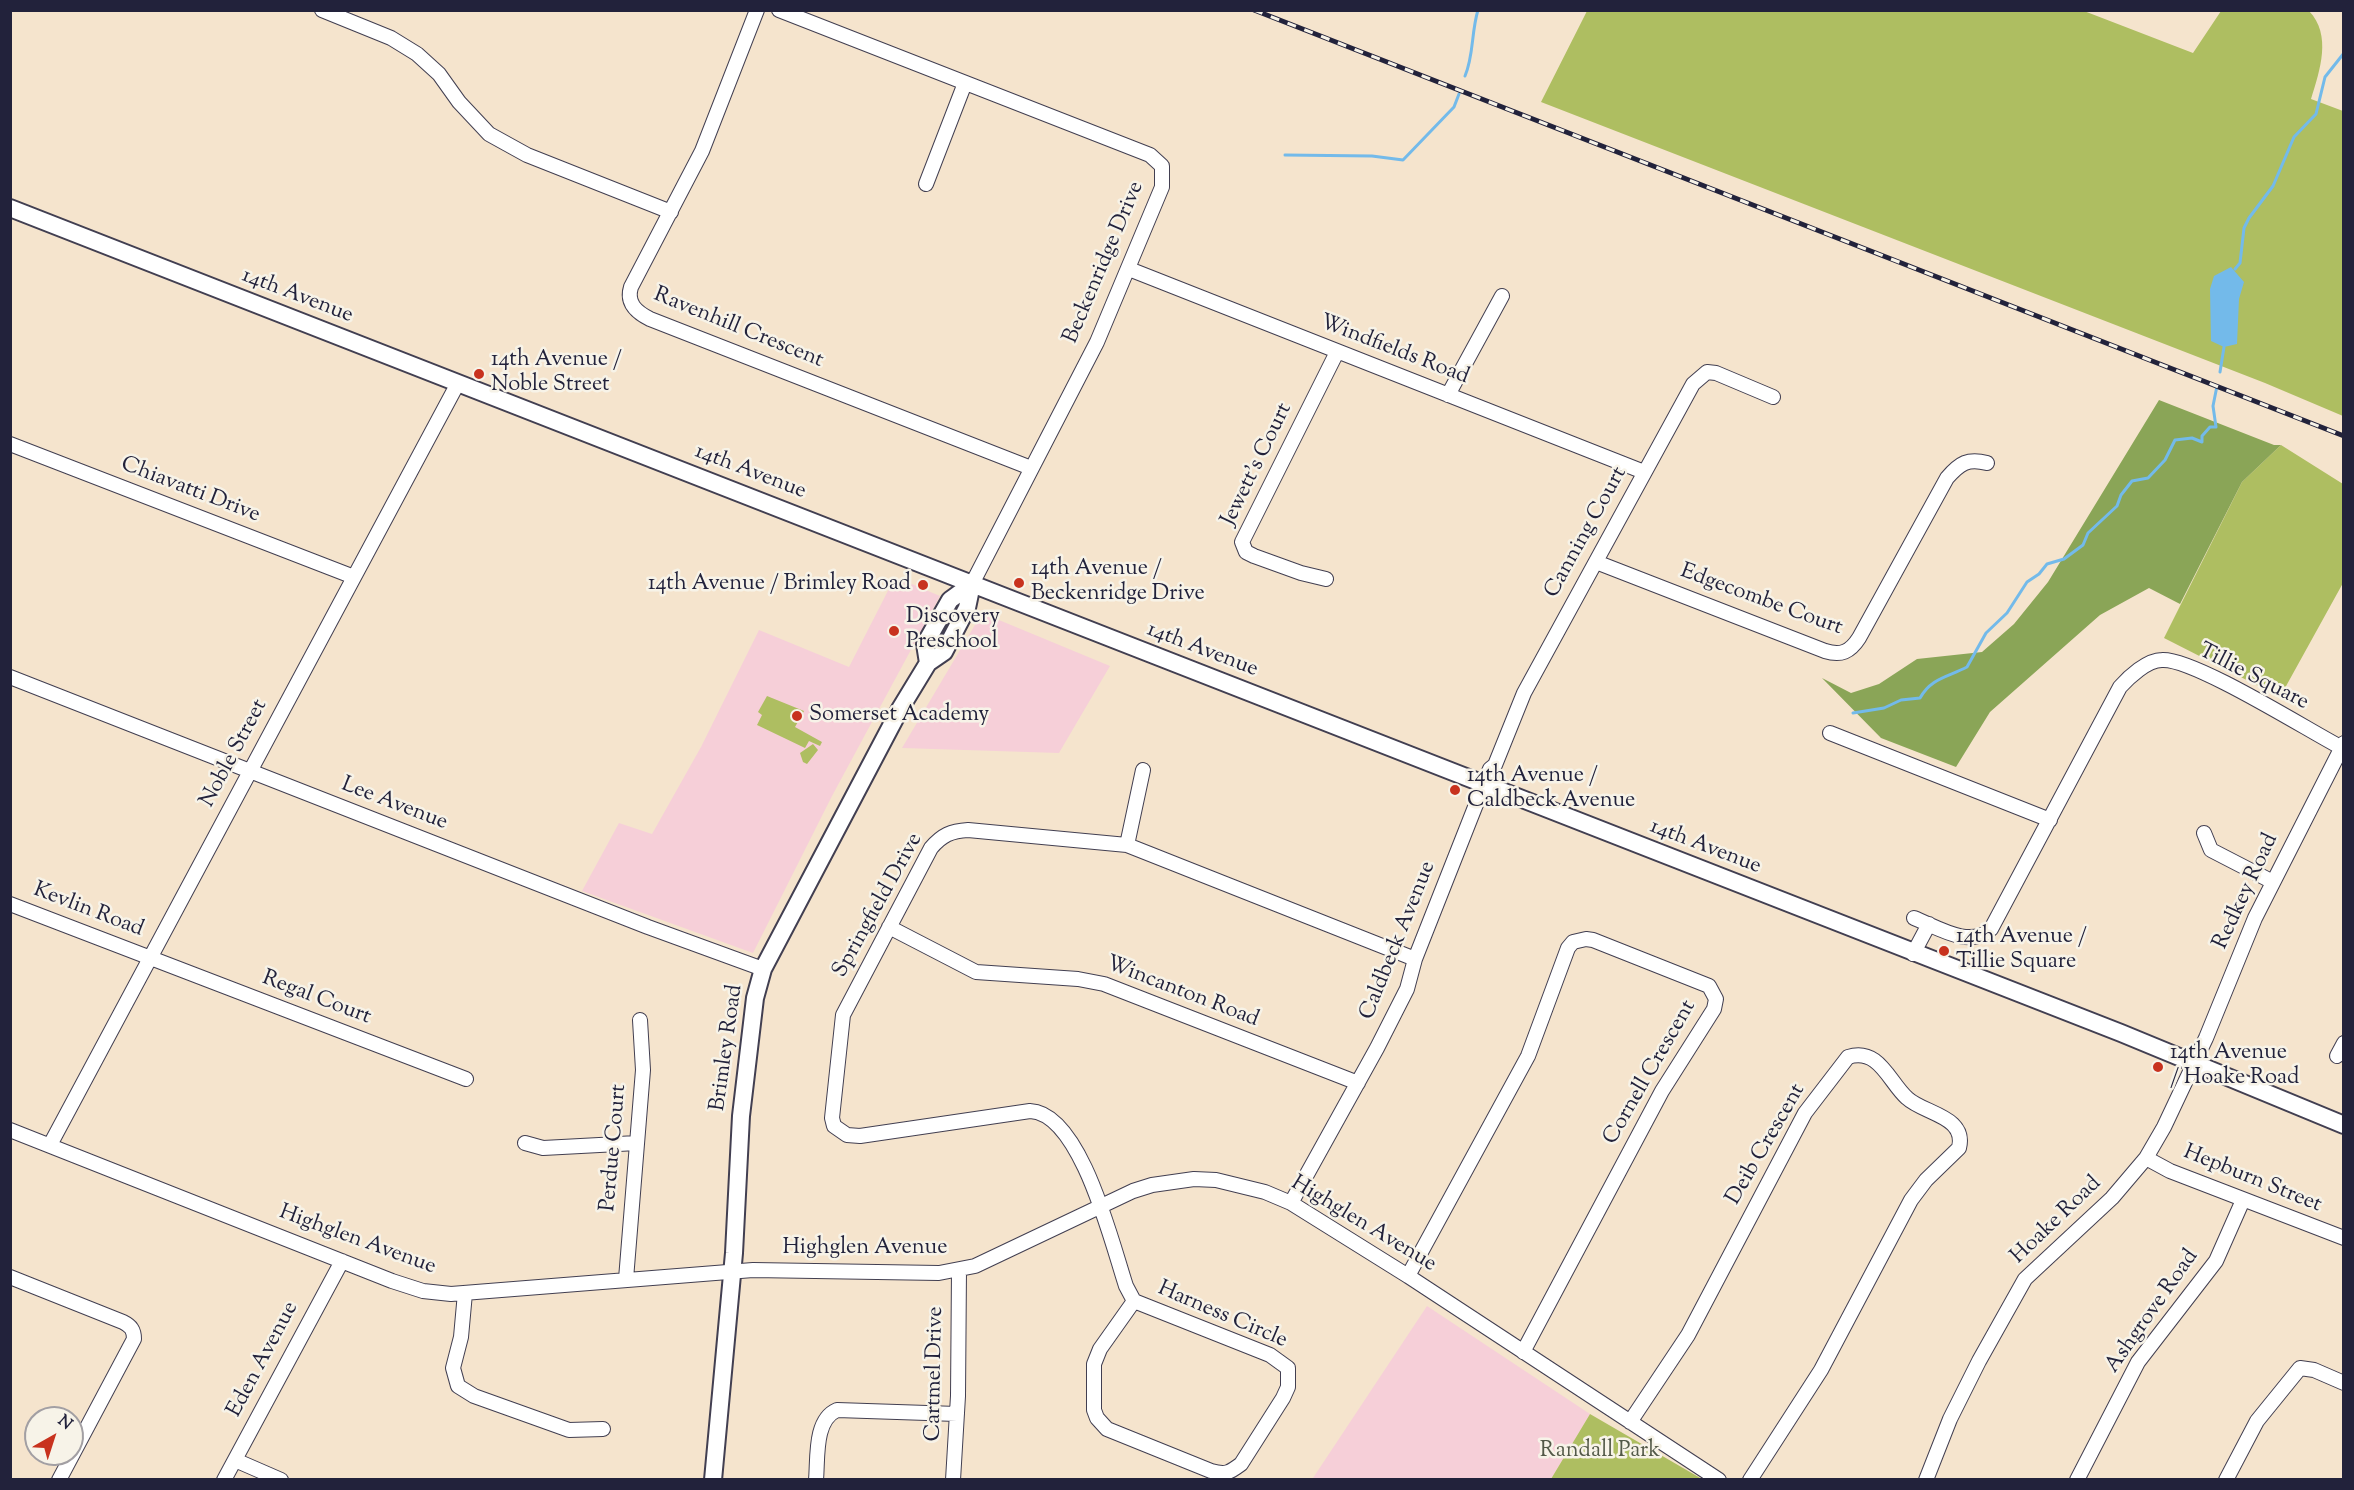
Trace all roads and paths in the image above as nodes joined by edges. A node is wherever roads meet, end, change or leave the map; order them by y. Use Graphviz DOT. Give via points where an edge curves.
graph roads {
  1 [pos="322,10"];
  2 [pos="757,10"];
  3 [pos="779,10"];
  4 [pos="965,83"];
  5 [pos="926,184"];
  6 [pos="10,208"];
  7 [pos="671,212"];
  8 [pos="1129,269"];
  9 [pos="1502,296"];
  10 [pos="1337,352"];
  11 [pos="458,383"];
  12 [pos="1448,395"];
  13 [pos="1773,397"];
  14 [pos="10,444"];
  15 [pos="1987,464"];
  16 [pos="1031,468"];
  17 [pos="1644,472"];
  18 [pos="1596,562"];
  19 [pos="354,577"];
  20 [pos="1326,579"];
  21 [pos="972,584"];
  22 [pos="10,677"];
  23 [pos="1830,733"];
  24 [pos="2343,747"];
  25 [pos="1143,770"];
  26 [pos="250,771"];
  27 [pos="1484,785"];
  28 [pos="2050,820"];
  29 [pos="2204,833"];
  30 [pos="1127,845"];
  31 [pos="2273,882"];
  32 [pos="10,904"];
  33 [pos="1914,918"];
  34 [pos="1929,924"];
  35 [pos="889,927"];
  36 [pos="1913,954"];
  37 [pos="151,958"];
  38 [pos="1415,959"];
  39 [pos="763,969"];
  40 [pos="640,1020"];
  41 [pos="2343,1043"];
  42 [pos="2337,1056"];
  43 [pos="2195,1062"];
  44 [pos="466,1079"];
  45 [pos="1358,1083"];
  46 [pos="2343,1125"];
  47 [pos="10,1130"];
  48 [pos="525,1143"];
  49 [pos="637,1143"];
  50 [pos="50,1145"];
  51 [pos="2146,1158"];
  52 [pos="2243,1200"];
  53 [pos="1291,1203"];
  54 [pos="1101,1207"];
  55 [pos="2343,1238"];
  56 [pos="342,1261"];
  57 [pos="959,1270"];
  58 [pos="732,1271"];
  59 [pos="1408,1276"];
  60 [pos="10,1277"];
  61 [pos="626,1280"];
  62 [pos="465,1293"];
  63 [pos="1134,1301"];
  64 [pos="1523,1352"];
  65 [pos="2343,1383"];
  66 [pos="957,1414"];
  67 [pos="1630,1422"];
  68 [pos="603,1429"];
  69 [pos="235,1460"];
  70 [pos="59,1479"];
  71 [pos="224,1479"];
  72 [pos="281,1479"];
  73 [pos="714,1479"];
  74 [pos="816,1479"];
  75 [pos="953,1479"];
  76 [pos="1719,1479"];
  77 [pos="1750,1479"];
  78 [pos="1926,1479"];
  79 [pos="2077,1479"];
  80 [pos="2226,1479"];
  1 -- 7 [label="street" via="391,38 417,54 489,134 527,155"];
  2 -- 7 [label="street, Ravenhill Crescent" via="702,151"];
  3 -- 4 [label="street, Beckenridge Drive"];
  4 -- 5 [label="street"];
  4 -- 8 [label="street, Beckenridge Drive" via="1157,159 1163,174 1162,187"];
  6 -- 11 [label="main road, 14th Avenue"];
  7 -- 16 [label="street, Ravenhill Crescent" via="631,287 630,302 638,313"];
  8 -- 10 [label="street, Windfields Road"];
  8 -- 16 [label="street, Beckenridge Drive" via="1097,342"];
  9 -- 12 [label="street"];
  10 -- 12 [label="street, Windfields Road"];
  10 -- 20 [label="street, Jewett's Court" via="1242,542 1246,552 1254,556"];
  11 -- 19 [label="street, Noble Street"];
  11 -- 21 [label="main road, 14th Avenue"];
  12 -- 17 [label="street, Windfields Road"];
  13 -- 17 [label="street, Canning Court" via="1716,373 1699,376"];
  14 -- 19 [label="street, Chiavatti Drive"];
  15 -- 18 [label="street, Edgecombe Court" via="1972,460 1957,465 1947,478 1859,639 1845,653 1825,651"];
  16 -- 21 [label="street, Beckenridge Drive"];
  17 -- 18 [label="street, Canning Court"];
  18 -- 27 [label="street, Canning Court" via="1524,693"];
  19 -- 26 [label="street, Noble Street"];
  21 -- 27 [label="main road, 14th Avenue"];
  21 -- 39 [label="main road, Brimley Road" via="968,608 944,652 928,663 900,709"];
  22 -- 26 [label="street, Lee Avenue"];
  23 -- 28 [label="street"];
  24 -- 28 [label="street, Tillie Square" via="2226,684 2160,660 2120,687"];
  24 -- 31 [label="street, Redkey Road"];
  25 -- 30 [label="street"];
  26 -- 37 [label="street, Noble Street"];
  26 -- 39 [label="street, Lee Avenue"];
  27 -- 36 [label="main road, 14th Avenue"];
  27 -- 38 [label="street, Caldbeck Avenue"];
  28 -- 34 [label="street, Tillie Square" via="1997,919 1984,935 1971,939"];
  29 -- 31 [label="street" via="2211,850"];
  30 -- 35 [label="street, Springfield Drive" via="954,831 940,837 931,848"];
  30 -- 38 [label="street, Springfield Drive"];
  31 -- 43 [label="street, Redkey Road"];
  32 -- 37 [label="street, Kevlin Road"];
  33 -- 34 [label="street, Tillie Square"];
  34 -- 36 [label="street"];
  35 -- 45 [label="street, Wincanton Road" via="976,972 1104,984"];
  35 -- 54 [label="street, Springfield Drive" via="843,1015 834,1126 847,1135 860,1136 1038,1111 1068,1134"];
  36 -- 43 [label="main road, 14th Avenue"];
  37 -- 44 [label="street, Regal Court"];
  37 -- 50 [label="street, Noble Street"];
  38 -- 45 [label="street, Caldbeck Avenue" via="1407,988"];
  39 -- 58 [label="main road, Brimley Road" via="755,998 741,1116"];
  40 -- 49 [label="street, Perdue Court" via="643,1070"];
  41 -- 42 [label="street"];
  43 -- 46 [label="main road, 14th Avenue"];
  43 -- 51 [label="street, Hoake Road"];
  45 -- 53 [label="street, Caldbeck Avenue"];
  47 -- 50 [label="street, Highglen Avenue"];
  48 -- 49 [label="street" via="543,1148"];
  49 -- 61 [label="street, Perdue Court"];
  50 -- 56 [label="street, Highglen Avenue"];
  51 -- 52 [label="street, Hepburn Street"];
  51 -- 78 [label="street, Hoake Road" via="2112,1198 2025,1279 1969,1380"];
  52 -- 55 [label="street, Hepburn Street"];
  52 -- 79 [label="street, Ashgrove Road" via="2216,1261 2138,1362"];
  53 -- 54 [label="street, Highglen Avenue" via="1239,1184 1194,1179 1132,1191"];
  53 -- 59 [label="street, Highglen Avenue"];
  54 -- 57 [label="street, Highglen Avenue" via="1000,1256"];
  54 -- 63 [label="street, Harness Circle"];
  56 -- 62 [label="street, Highglen Avenue" via="417,1289"];
  56 -- 69 [label="street, Eden Avenue"];
  57 -- 58 [label="street, Highglen Avenue" via="924,1274"];
  57 -- 66 [label="street, Cartmel Drive"];
  58 -- 61 [label="street, Highglen Avenue"];
  58 -- 73 [label="main road, Brimley Road"];
  59 -- 64 [label="street, Highglen Avenue"];
  59 -- 64 [label="street, Cornell Crescent" via="1528,1056 1573,942 1586,939 1605,944 1708,986 1716,999 1714,1010 1662,1091"];
  60 -- 70 [label="street" via="123,1322 134,1333"];
  61 -- 62 [label="street, Highglen Avenue"];
  62 -- 68 [label="street" via="461,1337 453,1368 458,1386 474,1396 569,1430"];
  63 -- 63 [label="street, Harness Circle" via="1095,1357 1097,1418 1107,1429 1211,1471 1232,1473 1283,1398 1288,1387 1288,1368 1270,1355"];
  64 -- 67 [label="street, Highglen Avenue"];
  65 -- 80 [label="street" via="2300,1368 2257,1421"];
  66 -- 74 [label="street" via="837,1410 830,1413 821,1426"];
  66 -- 75 [label="street, Cartmel Drive"];
  67 -- 76 [label="street, Highglen Avenue"];
  67 -- 77 [label="street, Deib Crescent" via="1688,1335 1805,1113 1848,1057 1865,1055 1878,1061 1909,1100 1940,1114 1954,1126 1959,1148 1911,1200 1821,1370"];
  69 -- 71 [label="street, Eden Avenue"];
  69 -- 72 [label="street"];
}
